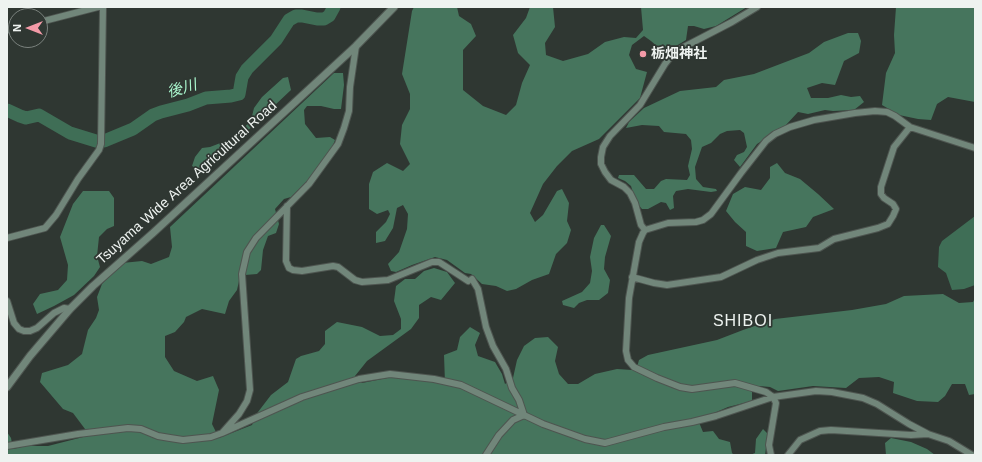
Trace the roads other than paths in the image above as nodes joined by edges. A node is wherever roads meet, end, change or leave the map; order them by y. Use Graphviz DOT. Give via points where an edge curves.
graph roads {
  1 [pos="98,7"];
  2 [pos="104,7"];
  3 [pos="394,7"];
  4 [pos="757,7"];
  5 [pos="48,20"];
  6 [pos="356,46"];
  7 [pos="910,127"];
  8 [pos="975,148"];
  9 [pos="287,206"];
  10 [pos="645,230"];
  11 [pos="7,238"];
  12 [pos="632,277"];
  13 [pos="7,301"];
  14 [pos="70,309"];
  15 [pos="7,387"];
  16 [pos="774,397"];
  17 [pos="524,415"];
  18 [pos="222,433"];
  19 [pos="928,434"];
  20 [pos="7,446"];
  21 [pos="486,455"];
  22 [pos="771,455"];
  23 [pos="788,455"];
  24 [pos="972,455"];
  1 -- 5 [label="street"];
  2 -- 11 [label="street" via="99,150 45,228"];
  3 -- 6 [label="street, Tsuyama Wide Area Agricultural Road"];
  4 -- 10 [label="street" via="672,55 640,105 610,136 603,148 601,164 605,172 611,180 630,193"];
  6 -- 9 [label="street" via="349,111 338,144 309,184"];
  6 -- 14 [label="street, Tsuyama Wide Area Agricultural Road"];
  7 -- 8 [label="street"];
  7 -- 10 [label="street" via="887,112 875,111 814,120 790,127 766,141 712,214 696,222 668,223"];
  7 -- 12 [label="street" via="894,148 882,187 881,194 896,209 888,224 834,239 819,248 778,253 721,277 667,284"];
  9 -- 17 [label="street" via="286,261 293,270 302,272 333,266 362,282 388,280 432,262 439,262 470,280 478,289 491,340 506,369"];
  9 -- 18 [label="street" via="246,252 242,274 250,390 240,414"];
  10 -- 12 [label="street" via="641,236"];
  12 -- 16 [label="street" via="626,351 628,360 634,367 680,387 692,389 735,383 766,392"];
  13 -- 14 [label="street" via="14,323 24,331 36,328 64,308"];
  14 -- 15 [label="street, Tsuyama Wide Area Agricultural Road"];
  16 -- 17 [label="street" via="716,416 605,443 561,431"];
  16 -- 19 [label="street" via="816,391 863,398"];
  16 -- 22 [label="street" via="776,403 769,445"];
  17 -- 18 [label="street" via="461,385 434,379 384,374 352,380 302,397"];
  17 -- 21 [label="street" via="513,420"];
  18 -- 20 [label="street" via="183,440 128,428"];
  19 -- 23 [label="street" via="820,431 800,440"];
  19 -- 24 [label="street" via="949,441"];
}
